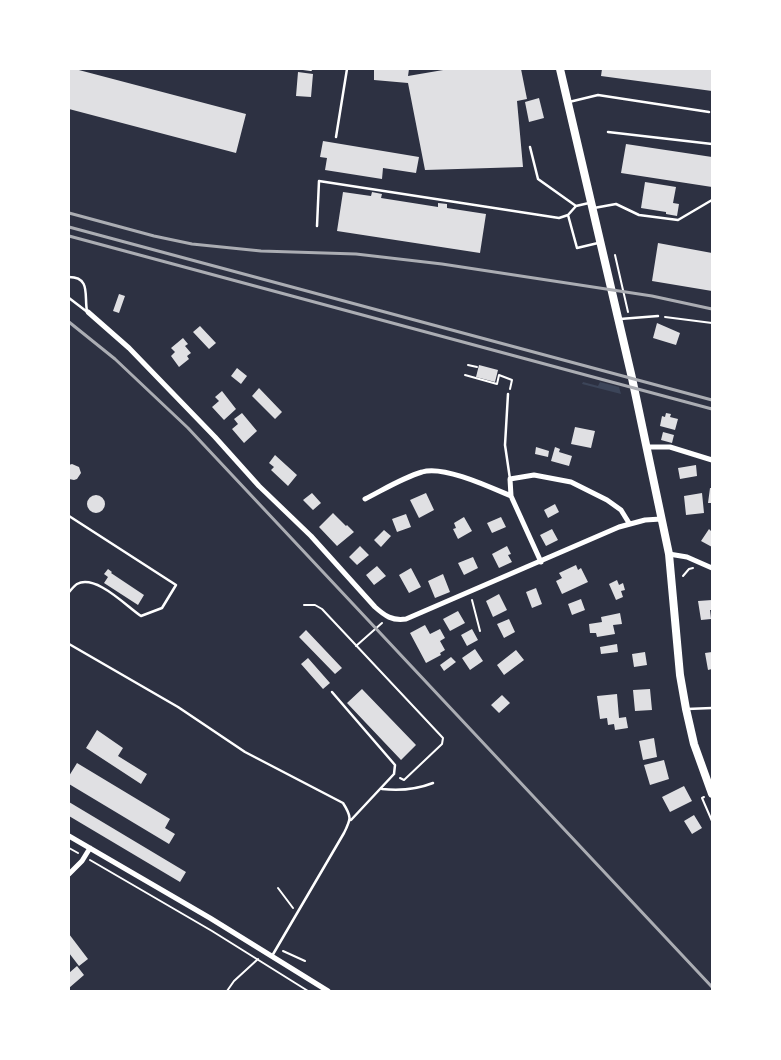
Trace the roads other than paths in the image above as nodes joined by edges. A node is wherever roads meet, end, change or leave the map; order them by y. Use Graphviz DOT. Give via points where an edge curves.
graph roads {
  1 [pos="347,69"];
  2 [pos="560,69"];
  3 [pos="567,102"];
  4 [pos="709,112"];
  5 [pos="608,132"];
  6 [pos="336,137"];
  7 [pos="712,144"];
  8 [pos="530,146"];
  9 [pos="712,200"];
  10 [pos="592,205"];
  11 [pos="576,206"];
  12 [pos="568,214"];
  13 [pos="317,226"];
  14 [pos="600,242"];
  15 [pos="69,277"];
  16 [pos="69,298"];
  17 [pos="88,312"];
  18 [pos="658,316"];
  19 [pos="619,319"];
  20 [pos="508,394"];
  21 [pos="647,447"];
  22 [pos="712,460"];
  23 [pos="510,479"];
  24 [pos="511,496"];
  25 [pos="365,499"];
  26 [pos="69,516"];
  27 [pos="661,519"];
  28 [pos="629,523"];
  29 [pos="669,554"];
  30 [pos="541,562"];
  31 [pos="712,568"];
  32 [pos="69,592"];
  33 [pos="69,644"];
  34 [pos="332,692"];
  35 [pos="712,708"];
  36 [pos="686,709"];
  37 [pos="433,783"];
  38 [pos="382,789"];
  39 [pos="712,794"];
  40 [pos="351,820"];
  41 [pos="69,836"];
  42 [pos="90,848"];
  43 [pos="69,874"];
  44 [pos="272,956"];
  45 [pos="328,991"];
  1 -- 6 [label="lane"];
  2 -- 3 [label="main road"];
  3 -- 4 [label="lane" via="598,95"];
  3 -- 10 [label="main road"];
  5 -- 7 [label="lane"];
  8 -- 11 [label="lane" via="538,180"];
  9 -- 10 [label="lane" via="678,220 639,214 616,204"];
  10 -- 11 [label="lane"];
  10 -- 14 [label="main road"];
  11 -- 12 [label="lane"];
  12 -- 13 [label="lane" via="559,218 319,181"];
  12 -- 14 [label="lane" via="577,248"];
  14 -- 19 [label="main road"];
  15 -- 17 [label="lane" via="82,280"];
  16 -- 17 [label="lane"];
  17 -- 30 [label="street" via="129,348 387,617 396,621 406,619"];
  18 -- 19 [label="lane"];
  19 -- 21 [label="main road"];
  20 -- 23 [label="lane" via="505,445"];
  21 -- 22 [label="street" via="670,447"];
  21 -- 27 [label="main road"];
  23 -- 24 [label="street"];
  23 -- 28 [label="street" via="534,475 571,482 607,500 621,510"];
  24 -- 25 [label="street" via="443,471 423,471"];
  24 -- 30 [label="street"];
  26 -- 32 [label="lane" via="176,585 162,608 141,616 99,585 89,582 77,584"];
  27 -- 28 [label="street"];
  27 -- 29 [label="main road"];
  28 -- 30 [label="street"];
  29 -- 31 [label="street" via="687,557"];
  29 -- 36 [label="main road"];
  33 -- 40 [label="lane" via="178,706 245,752 343,803"];
  34 -- 38 [label="lane" via="395,766 394,774"];
  35 -- 36 [label="lane"];
  36 -- 39 [label="main road" via="694,744"];
  37 -- 38 [label="lane" via="401,791"];
  38 -- 40 [label="lane"];
  40 -- 44 [label="lane"];
  41 -- 42 [label="street"];
  42 -- 43 [label="street"];
  42 -- 44 [label="street"];
  44 -- 45 [label="street"];
}
